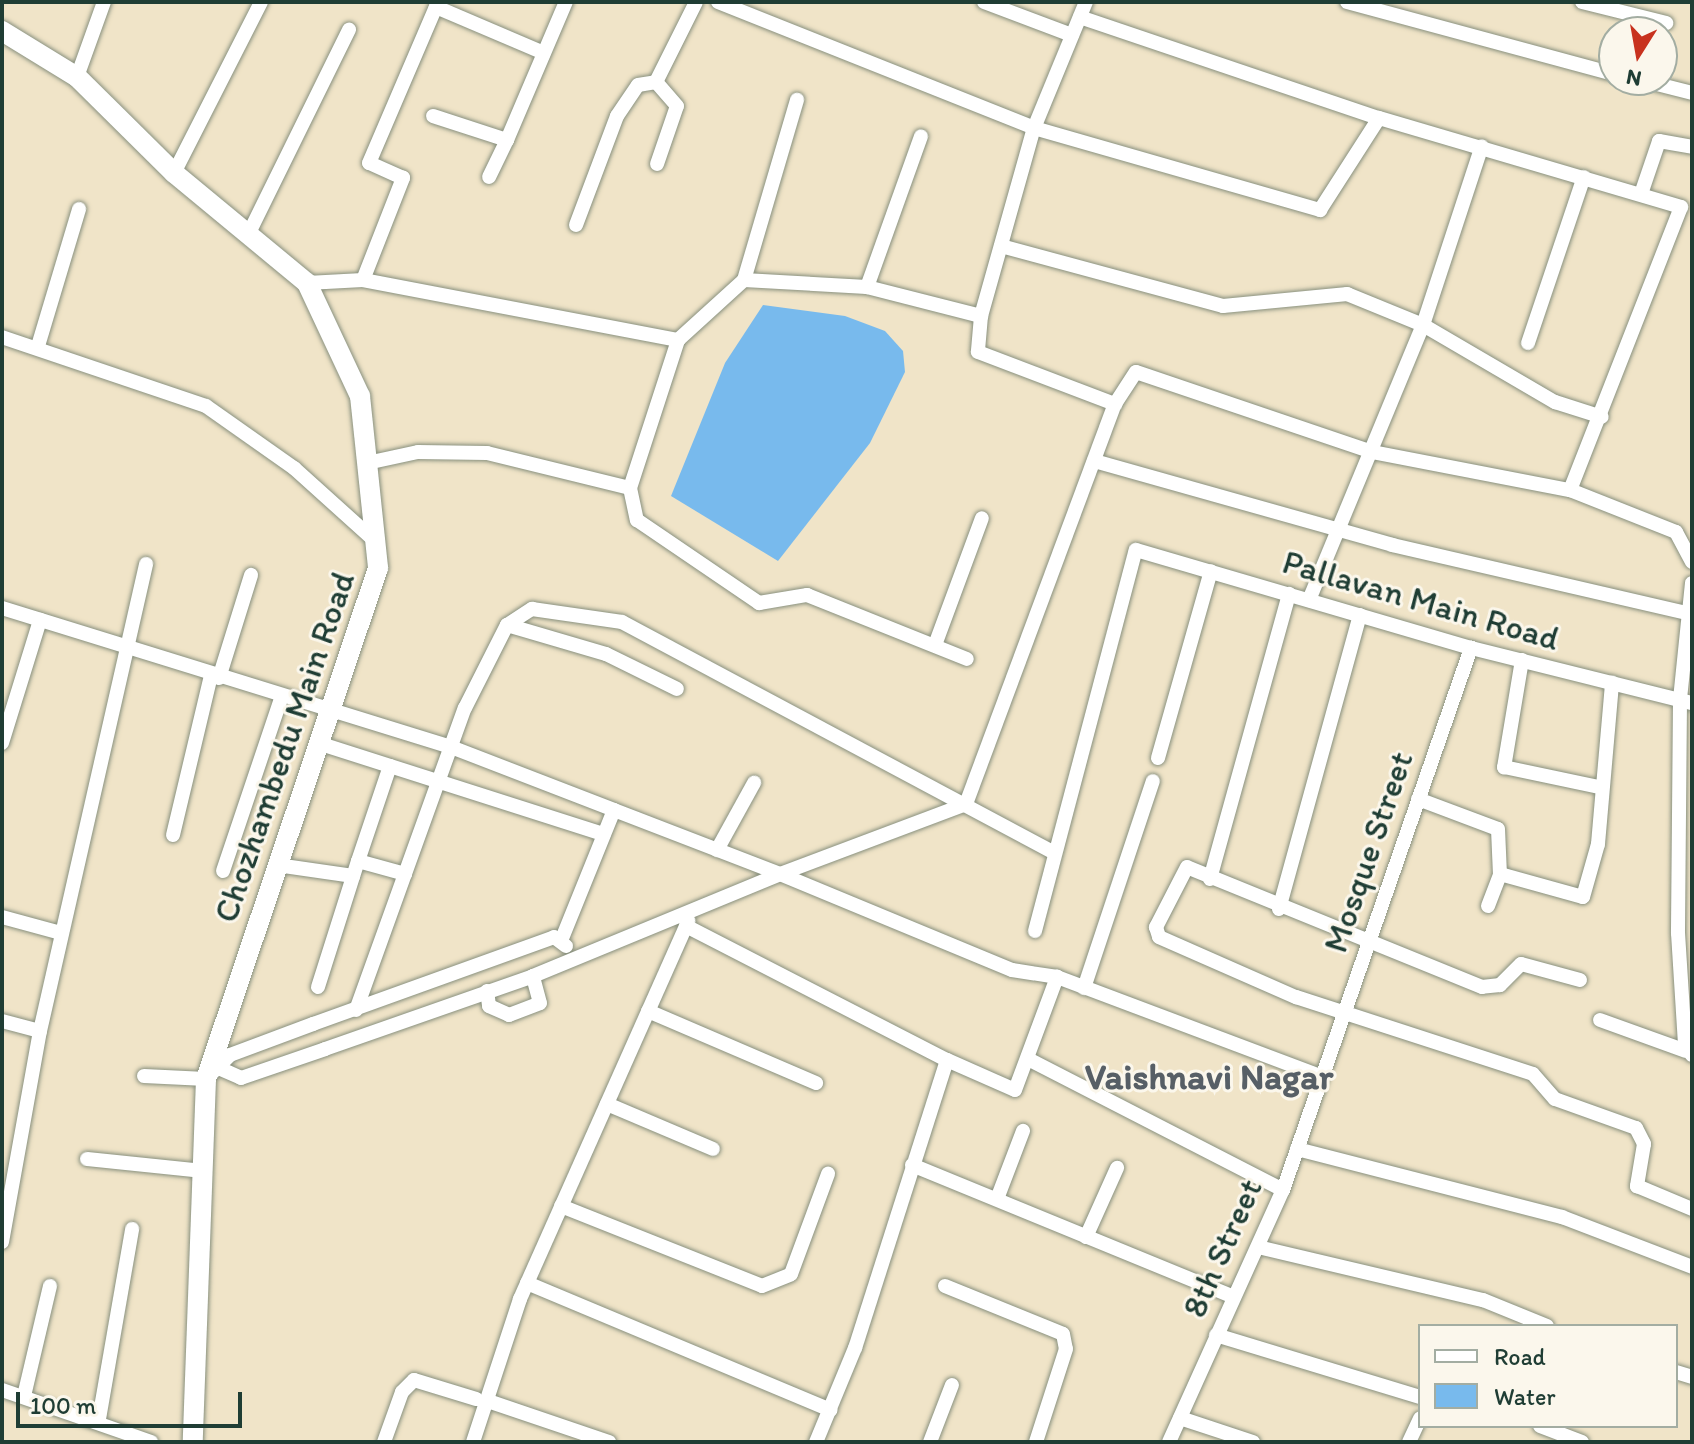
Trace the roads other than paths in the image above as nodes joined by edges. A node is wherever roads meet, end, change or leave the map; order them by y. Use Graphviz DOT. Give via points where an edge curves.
graph roads {
  1 [pos="104,2"];
  2 [pos="566,2"];
  3 [pos="696,2"];
  4 [pos="718,2"];
  5 [pos="984,2"];
  6 [pos="1086,2"];
  7 [pos="1347,2"];
  8 [pos="1582,2"];
  9 [pos="258,3"];
  10 [pos="1638,16"];
  11 [pos="1080,17"];
  12 [pos="349,30"];
  13 [pos="2,31"];
  14 [pos="1072,35"];
  15 [pos="544,53"];
  16 [pos="1598,70"];
  17 [pos="77,77"];
  18 [pos="656,82"];
  19 [pos="797,100"];
  20 [pos="433,116"];
  21 [pos="1379,118"];
  22 [pos="1034,128"];
  23 [pos="921,136"];
  24 [pos="507,140"];
  25 [pos="1482,146"];
  26 [pos="1692,147"];
  27 [pos="657,164"];
  28 [pos="174,173"];
  29 [pos="489,177"];
  30 [pos="1584,177"];
  31 [pos="1641,194"];
  32 [pos="79,209"];
  33 [pos="576,225"];
  34 [pos="248,235"];
  35 [pos="1001,246"];
  36 [pos="363,280"];
  37 [pos="744,280"];
  38 [pos="307,283"];
  39 [pos="867,287"];
  40 [pos="981,316"];
  41 [pos="1423,325"];
  42 [pos="2,337"];
  43 [pos="678,340"];
  44 [pos="1528,343"];
  45 [pos="38,346"];
  46 [pos="1115,404"];
  47 [pos="1602,417"];
  48 [pos="1372,452"];
  49 [pos="1094,461"];
  50 [pos="367,463"];
  51 [pos="630,488"];
  52 [pos="1570,490"];
  53 [pos="982,518"];
  54 [pos="1335,529"];
  55 [pos="375,541"];
  56 [pos="1692,562"];
  57 [pos="146,564"];
  58 [pos="1211,571"];
  59 [pos="251,575"];
  60 [pos="1692,583"];
  61 [pos="1289,594"];
  62 [pos="1309,600"];
  63 [pos="2,608"];
  64 [pos="1687,613"];
  65 [pos="1360,615"];
  66 [pos="40,620"];
  67 [pos="507,625"];
  68 [pos="935,645"];
  69 [pos="123,647"];
  70 [pos="1471,648"];
  71 [pos="967,659"];
  72 [pos="1522,660"];
  73 [pos="215,677"];
  74 [pos="1612,683"];
  75 [pos="677,689"];
  76 [pos="281,699"];
  77 [pos="1686,701"];
  78 [pos="328,714"];
  79 [pos="2,743"];
  80 [pos="318,743"];
  81 [pos="451,747"];
  82 [pos="1158,758"];
  83 [pos="390,766"];
  84 [pos="438,781"];
  85 [pos="1153,781"];
  86 [pos="754,783"];
  87 [pos="1599,787"];
  88 [pos="1418,799"];
  89 [pos="966,804"];
  90 [pos="614,810"];
  91 [pos="604,834"];
  92 [pos="173,835"];
  93 [pos="717,850"];
  94 [pos="1054,853"];
  95 [pos="358,861"];
  96 [pos="277,865"];
  97 [pos="223,871"];
  98 [pos="405,874"];
  99 [pos="780,874"];
  100 [pos="1500,874"];
  101 [pos="353,876"];
  102 [pos="1210,879"];
  103 [pos="1488,906"];
  104 [pos="693,909"];
  105 [pos="1279,909"];
  106 [pos="2,917"];
  107 [pos="686,926"];
  108 [pos="1035,931"];
  109 [pos="61,933"];
  110 [pos="1685,935"];
  111 [pos="561,941"];
  112 [pos="1368,942"];
  113 [pos="565,962"];
  114 [pos="533,976"];
  115 [pos="1057,977"];
  116 [pos="1580,980"];
  117 [pos="318,987"];
  118 [pos="1084,988"];
  119 [pos="487,991"];
  120 [pos="356,1010"];
  121 [pos="648,1011"];
  122 [pos="1343,1014"];
  123 [pos="1600,1020"];
  124 [pos="2,1021"];
  125 [pos="313,1024"];
  126 [pos="40,1031"];
  127 [pos="325,1049"];
  128 [pos="1689,1053"];
  129 [pos="947,1060"];
  130 [pos="1030,1060"];
  131 [pos="214,1074"];
  132 [pos="144,1076"];
  133 [pos="1321,1076"];
  134 [pos="816,1083"];
  135 [pos="607,1104"];
  136 [pos="1023,1131"];
  137 [pos="713,1149"];
  138 [pos="1297,1149"];
  139 [pos="87,1159"];
  140 [pos="912,1165"];
  141 [pos="1117,1168"];
  142 [pos="203,1171"];
  143 [pos="828,1174"];
  144 [pos="1283,1190"];
  145 [pos="997,1199"];
  146 [pos="561,1206"];
  147 [pos="1692,1209"];
  148 [pos="132,1229"];
  149 [pos="1086,1237"];
  150 [pos="2,1242"];
  151 [pos="1258,1247"];
  152 [pos="1692,1267"];
  153 [pos="527,1283"];
  154 [pos="50,1286"];
  155 [pos="945,1286"];
  156 [pos="1234,1297"];
  157 [pos="1542,1324"];
  158 [pos="1216,1335"];
  159 [pos="952,1385"];
  160 [pos="2,1390"];
  161 [pos="24,1396"];
  162 [pos="1418,1396"];
  163 [pos="482,1400"];
  164 [pos="830,1410"];
  165 [pos="1180,1418"];
  166 [pos="99,1419"];
  167 [pos="1418,1422"];
  168 [pos="1545,1428"];
  169 [pos="151,1442"];
  170 [pos="193,1442"];
  171 [pos="384,1442"];
  172 [pos="473,1442"];
  173 [pos="609,1442"];
  174 [pos="816,1442"];
  175 [pos="930,1442"];
  176 [pos="1036,1442"];
  177 [pos="1169,1442"];
  178 [pos="1253,1442"];
  179 [pos="1409,1442"];
  180 [pos="1582,1442"];
  1 -- 17 [label="street"];
  2 -- 15 [label="street"];
  3 -- 18 [label="street"];
  4 -- 22 [label="street"];
  5 -- 14 [label="street"];
  6 -- 11 [label="street"];
  7 -- 16 [label="street"];
  8 -- 10 [label="street"];
  9 -- 28 [label="street"];
  11 -- 14 [label="street"];
  11 -- 21 [label="street"];
  12 -- 34 [label="street"];
  13 -- 17 [label="street, Chozhambedu Main Road"];
  14 -- 22 [label="street"];
  15 -- 24 [label="street"];
  15 -- 36 [label="street" via="436,7 369,163 403,178"];
  17 -- 28 [label="street, Chozhambedu Main Road"];
  18 -- 27 [label="street" via="677,106"];
  18 -- 33 [label="street" via="638,85 617,116"];
  19 -- 37 [label="street"];
  20 -- 24 [label="street"];
  21 -- 22 [label="street" via="1320,210"];
  21 -- 25 [label="street"];
  22 -- 35 [label="street"];
  23 -- 39 [label="street"];
  24 -- 29 [label="street"];
  25 -- 30 [label="street"];
  25 -- 41 [label="street"];
  26 -- 31 [label="street" via="1659,141"];
  28 -- 34 [label="street, Chozhambedu Main Road"];
  30 -- 31 [label="street"];
  30 -- 44 [label="street"];
  31 -- 47 [label="street" via="1681,207"];
  32 -- 45 [label="street"];
  34 -- 38 [label="street, Chozhambedu Main Road"];
  35 -- 40 [label="street"];
  35 -- 41 [label="street" via="1223,306 1339,293"];
  36 -- 38 [label="street"];
  36 -- 43 [label="street"];
  37 -- 39 [label="street"];
  37 -- 43 [label="street"];
  38 -- 50 [label="street, Chozhambedu Main Road" via="360,396"];
  39 -- 40 [label="street"];
  40 -- 46 [label="street" via="978,352"];
  41 -- 47 [label="street" via="1505,377"];
  41 -- 48 [label="street"];
  42 -- 45 [label="street"];
  43 -- 51 [label="street"];
  45 -- 55 [label="street" via="206,406 294,468"];
  46 -- 48 [label="street" via="1136,372 1156,373"];
  46 -- 49 [label="street"];
  47 -- 52 [label="street"];
  48 -- 52 [label="street"];
  48 -- 54 [label="street"];
  49 -- 54 [label="street"];
  49 -- 89 [label="street"];
  50 -- 51 [label="street" via="418,452 487,453"];
  50 -- 55 [label="street, Chozhambedu Main Road"];
  51 -- 68 [label="street" via="637,520 759,603 807,595"];
  52 -- 56 [label="street" via="1676,532"];
  53 -- 68 [label="street"];
  54 -- 62 [label="street"];
  54 -- 64 [label="street"];
  55 -- 78 [label="street, Chozhambedu Main Road" via="378,568"];
  57 -- 69 [label="street"];
  58 -- 61 [label="street, Pallavan Main Road"];
  58 -- 82 [label="street"];
  58 -- 94 [label="street, Pallavan Main Road" via="1136,550"];
  59 -- 73 [label="street"];
  60 -- 64 [label="street"];
  61 -- 62 [label="street, Pallavan Main Road"];
  61 -- 102 [label="street"];
  62 -- 65 [label="street, Pallavan Main Road"];
  63 -- 66 [label="street"];
  64 -- 77 [label="street"];
  65 -- 70 [label="street, Pallavan Main Road"];
  65 -- 105 [label="street"];
  66 -- 69 [label="street"];
  66 -- 79 [label="street"];
  67 -- 75 [label="street" via="606,654"];
  67 -- 81 [label="street"];
  67 -- 89 [label="street" via="532,609 622,622"];
  68 -- 71 [label="street"];
  69 -- 73 [label="street"];
  69 -- 109 [label="street"];
  70 -- 72 [label="street, Pallavan Main Road"];
  70 -- 88 [label="street, Mosque Street"];
  72 -- 74 [label="street, Pallavan Main Road"];
  72 -- 87 [label="street" via="1504,767"];
  73 -- 76 [label="street"];
  73 -- 92 [label="street"];
  74 -- 77 [label="street, Pallavan Main Road"];
  74 -- 87 [label="street"];
  76 -- 78 [label="street"];
  76 -- 97 [label="street"];
  77 -- 110 [label="street"];
  78 -- 80 [label="street, Chozhambedu Main Road"];
  78 -- 81 [label="street"];
  80 -- 83 [label="street"];
  80 -- 96 [label="street, Chozhambedu Main Road"];
  81 -- 84 [label="street"];
  81 -- 90 [label="street"];
  83 -- 84 [label="street"];
  83 -- 95 [label="street"];
  84 -- 91 [label="street"];
  84 -- 98 [label="street"];
  85 -- 118 [label="street"];
  86 -- 93 [label="street"];
  87 -- 100 [label="street" via="1588,894 1577,897"];
  88 -- 100 [label="street" via="1498,829"];
  88 -- 112 [label="street, Mosque Street"];
  89 -- 94 [label="street"];
  89 -- 99 [label="street"];
  90 -- 91 [label="street"];
  90 -- 93 [label="street"];
  91 -- 111 [label="street"];
  93 -- 99 [label="street"];
  94 -- 108 [label="street"];
  95 -- 98 [label="street"];
  95 -- 101 [label="street"];
  96 -- 101 [label="street"];
  96 -- 131 [label="street, Chozhambedu Main Road"];
  98 -- 120 [label="street"];
  99 -- 104 [label="street"];
  99 -- 115 [label="street" via="1012,970"];
  100 -- 103 [label="street"];
  101 -- 117 [label="street"];
  102 -- 105 [label="street"];
  102 -- 122 [label="street" via="1181,870 1156,927 1159,937"];
  104 -- 107 [label="street"];
  104 -- 113 [label="street"];
  105 -- 112 [label="street"];
  106 -- 109 [label="street"];
  107 -- 121 [label="street"];
  107 -- 129 [label="street"];
  109 -- 126 [label="street"];
  110 -- 128 [label="street"];
  111 -- 113 [label="street"];
  111 -- 120 [label="street" via="554,937"];
  112 -- 116 [label="street" via="1482,987 1500,985 1521,964"];
  112 -- 122 [label="street, Mosque Street"];
  113 -- 114 [label="street"];
  114 -- 119 [label="street"];
  114 -- 119 [label="street" via="540,1003 509,1015 489,1006"];
  115 -- 118 [label="street"];
  115 -- 130 [label="street"];
  118 -- 133 [label="street"];
  119 -- 127 [label="street"];
  120 -- 125 [label="street"];
  121 -- 134 [label="street"];
  121 -- 135 [label="street"];
  122 -- 133 [label="street, Mosque Street"];
  122 -- 147 [label="street" via="1533,1074 1555,1099 1636,1128 1644,1144 1637,1186"];
  123 -- 128 [label="street"];
  124 -- 126 [label="street"];
  125 -- 127 [label="street"];
  125 -- 131 [label="street" via="230,1055"];
  126 -- 150 [label="street"];
  127 -- 131 [label="street" via="241,1078"];
  129 -- 130 [label="street" via="1011,1090"];
  129 -- 140 [label="street"];
  130 -- 144 [label="street"];
  131 -- 132 [label="street"];
  131 -- 142 [label="street, Chozhambedu Main Road"];
  133 -- 138 [label="street, 8th Street"];
  135 -- 137 [label="street"];
  135 -- 146 [label="street"];
  136 -- 145 [label="street"];
  138 -- 144 [label="street, 8th Street"];
  138 -- 152 [label="street" via="1562,1217"];
  139 -- 142 [label="street"];
  140 -- 145 [label="street"];
  140 -- 164 [label="street"];
  141 -- 149 [label="street"];
  142 -- 170 [label="street, Chozhambedu Main Road"];
  143 -- 146 [label="street" via="791,1274 762,1286"];
  144 -- 151 [label="street, 8th Street"];
  145 -- 149 [label="street"];
  146 -- 153 [label="street"];
  148 -- 166 [label="street"];
  149 -- 156 [label="street"];
  151 -- 156 [label="street, 8th Street"];
  151 -- 157 [label="street" via="1483,1300"];
  153 -- 163 [label="street"];
  153 -- 164 [label="street"];
  154 -- 161 [label="street"];
  155 -- 176 [label="street" via="1063,1334 1066,1349"];
  156 -- 158 [label="street, 8th Street"];
  158 -- 162 [label="street"];
  158 -- 165 [label="street, 8th Street"];
  159 -- 175 [label="street"];
  160 -- 161 [label="street"];
  161 -- 166 [label="street"];
  163 -- 171 [label="street" via="414,1380 402,1392"];
  163 -- 172 [label="street"];
  163 -- 173 [label="street"];
  164 -- 174 [label="street"];
  165 -- 177 [label="street, 8th Street"];
  165 -- 178 [label="street"];
  166 -- 169 [label="street"];
  167 -- 179 [label="street"];
  168 -- 180 [label="street"];
}
